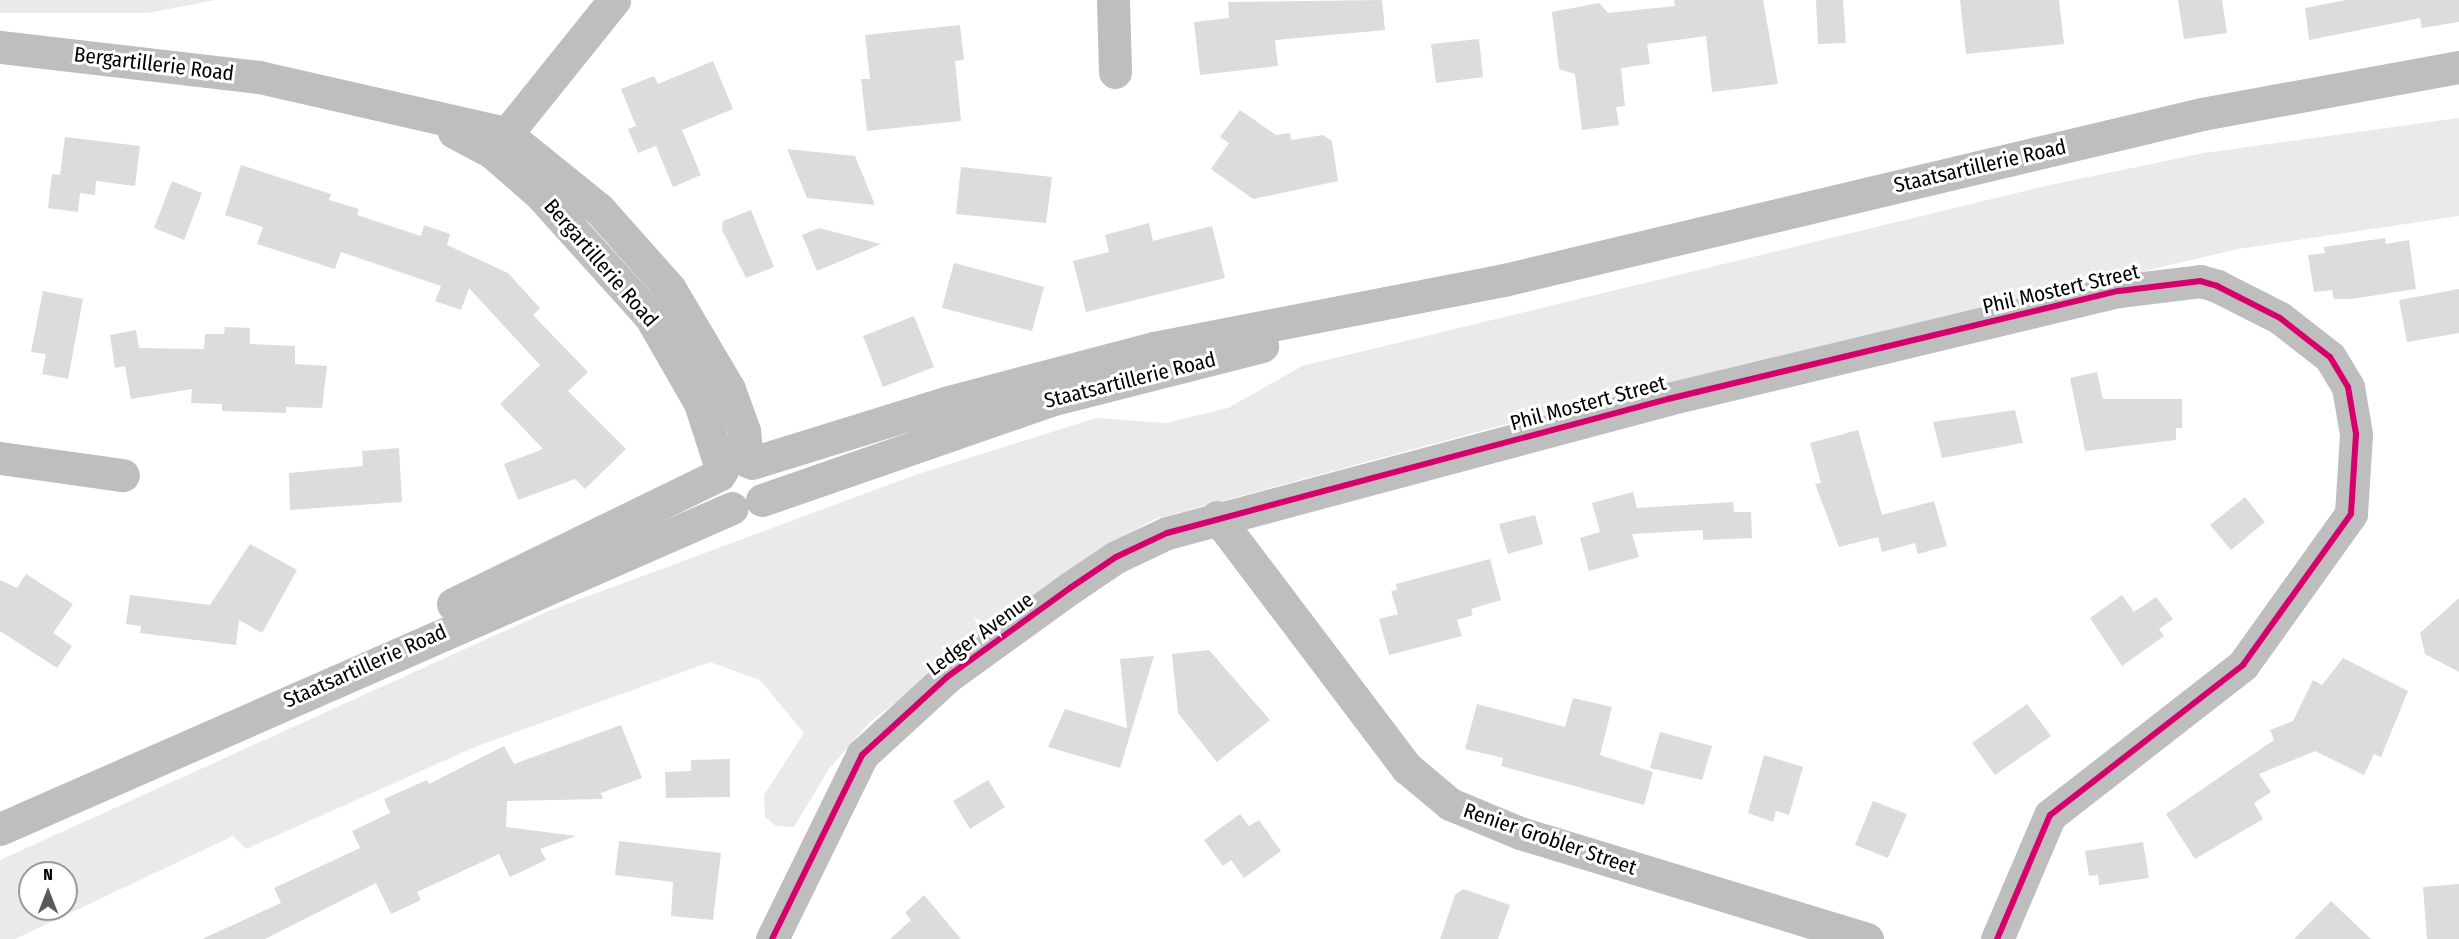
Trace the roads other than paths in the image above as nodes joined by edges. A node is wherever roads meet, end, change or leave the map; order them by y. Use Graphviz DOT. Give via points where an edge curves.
graph roads {
  1 [pos="614,0"];
  2 [pos="1113,0"];
  3 [pos="0,47"];
  4 [pos="2459,67"];
  5 [pos="1115,72"];
  6 [pos="499,143"];
  7 [pos="1504,280"];
  8 [pos="0,458"];
  9 [pos="735,468"];
  10 [pos="123,475"];
  11 [pos="747,504"];
  12 [pos="1217,517"];
  13 [pos="0,810"];
  14 [pos="0,829"];
  15 [pos="772,939"];
  16 [pos="1867,939"];
  17 [pos="1997,939"];
  1 -- 6 [label="street"];
  2 -- 5 [label="street"];
  3 -- 6 [label="street, Bergartillerie Road" via="259,77 413,110"];
  4 -- 7 [label="street, Staatsartillerie Road" via="2202,114"];
  6 -- 9 [label="street, Bergartillerie Road" via="599,209 670,289 729,389"];
  7 -- 9 [label="street, Staatsartillerie Road" via="1154,348 949,402"];
  7 -- 11 [label="street, Staatsartillerie Road" via="1412,312 1050,400"];
  8 -- 10 [label="street"];
  9 -- 11 [label="street" via="718,492"];
  9 -- 11 [label="street" via="766,479"];
  9 -- 13 [label="street, Staatsartillerie Road" via="423,618"];
  11 -- 14 [label="street, Staatsartillerie Road"];
  12 -- 15 [label="street, Ledger Avenue" via="1116,557 899,718 862,755"];
  12 -- 16 [label="street, Renier Grobler Street" via="1407,768 1450,804 1520,833"];
  12 -- 17 [label="street, Phil Mostert Street" via="1668,399 2146,285 2200,281 2242,298 2330,357 2348,387 2356,434 2351,514 2243,665 2050,815"];
}
